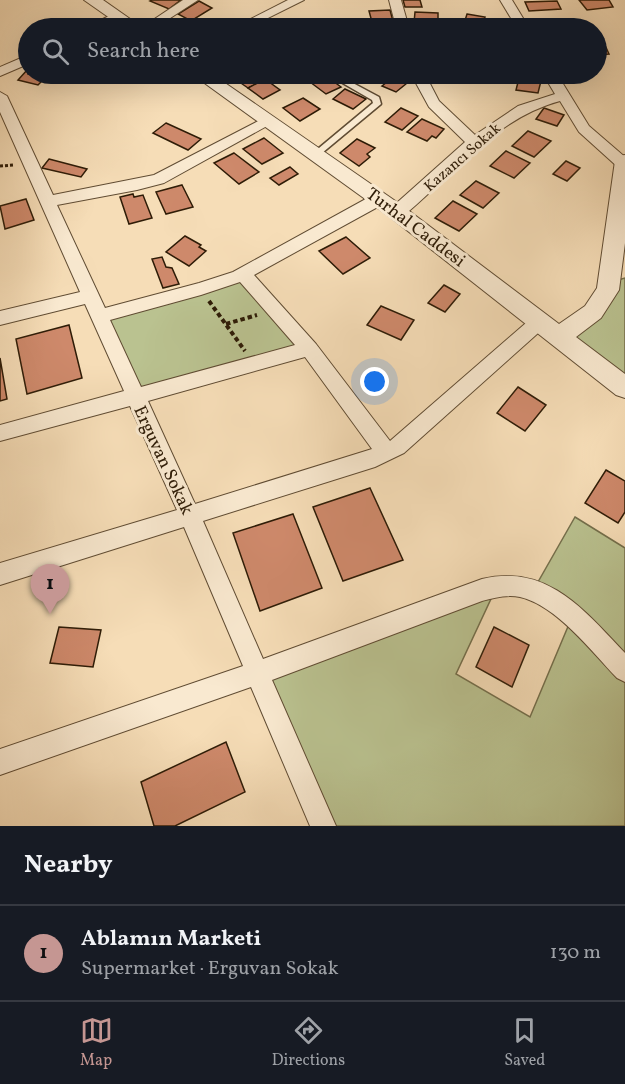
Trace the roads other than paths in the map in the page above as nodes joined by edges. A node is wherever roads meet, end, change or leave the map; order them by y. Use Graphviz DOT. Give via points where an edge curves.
graph roads {
  1 [pos="92,0"];
  2 [pos="192,0"];
  3 [pos="298,0"];
  4 [pos="395,0"];
  5 [pos="506,0"];
  6 [pos="117,16"];
  7 [pos="113,18"];
  8 [pos="120,18"];
  9 [pos="163,18"];
  10 [pos="260,18"];
  11 [pos="400,18"];
  12 [pos="517,18"];
  13 [pos="18,64"];
  14 [pos="0,72"];
  15 [pos="225,84"];
  16 [pos="349,84"];
  17 [pos="421,84"];
  18 [pos="556,84"];
  19 [pos="0,96"];
  20 [pos="563,96"];
  21 [pos="269,121"];
  22 [pos="475,143"];
  23 [pos="316,155"];
  24 [pos="625,163"];
  25 [pos="379,199"];
  26 [pos="47,201"];
  27 [pos="397,212"];
  28 [pos="243,274"];
  29 [pos="618,280"];
  30 [pos="89,296"];
  31 [pos="99,316"];
  32 [pos="0,318"];
  33 [pos="540,321"];
  34 [pos="559,336"];
  35 [pos="309,349"];
  36 [pos="625,388"];
  37 [pos="135,396"];
  38 [pos="0,433"];
  39 [pos="386,452"];
  40 [pos="190,516"];
  41 [pos="0,574"];
  42 [pos="625,670"];
  43 [pos="258,674"];
  44 [pos="0,762"];
  45 [pos="323,826"];
  1 -- 6 [label="street"];
  2 -- 9 [label="street"];
  3 -- 10 [label="street"];
  4 -- 11 [label="street"];
  5 -- 12 [label="street"];
  6 -- 7 [label="street"];
  6 -- 8 [label="street"];
  13 -- 14 [label="street"];
  15 -- 21 [label="street, Turhal Caddesi"];
  16 -- 23 [label="lane" via="376,99 377,104"];
  17 -- 22 [label="street" via="433,105"];
  18 -- 20 [label="street"];
  19 -- 26 [label="street, Erguvan Sokak"];
  20 -- 22 [label="street, Kazancı Sokak" via="523,109"];
  20 -- 24 [label="street" via="584,129"];
  21 -- 23 [label="street, Turhal Caddesi"];
  21 -- 26 [label="street" via="159,179"];
  22 -- 27 [label="street, Kazancı Sokak"];
  23 -- 25 [label="street, Turhal Caddesi"];
  24 -- 29 [label="street"];
  25 -- 27 [label="street, Turhal Caddesi"];
  25 -- 28 [label="street"];
  26 -- 30 [label="street, Erguvan Sokak"];
  27 -- 33 [label="street, Turhal Caddesi"];
  28 -- 31 [label="street"];
  28 -- 35 [label="street"];
  29 -- 34 [label="street" via="599,306"];
  30 -- 31 [label="street, Erguvan Sokak"];
  30 -- 32 [label="street"];
  31 -- 37 [label="street, Erguvan Sokak"];
  33 -- 34 [label="street, Turhal Caddesi"];
  33 -- 39 [label="street" via="414,434"];
  34 -- 36 [label="street, Turhal Caddesi"];
  35 -- 37 [label="street"];
  35 -- 39 [label="street"];
  37 -- 38 [label="street"];
  37 -- 40 [label="street, Erguvan Sokak"];
  39 -- 40 [label="street"];
  40 -- 41 [label="street"];
  40 -- 43 [label="street, Erguvan Sokak"];
  42 -- 43 [label="street" via="551,600 534,589 501,585"];
  43 -- 44 [label="street"];
  43 -- 45 [label="street, Erguvan Sokak"];
}
